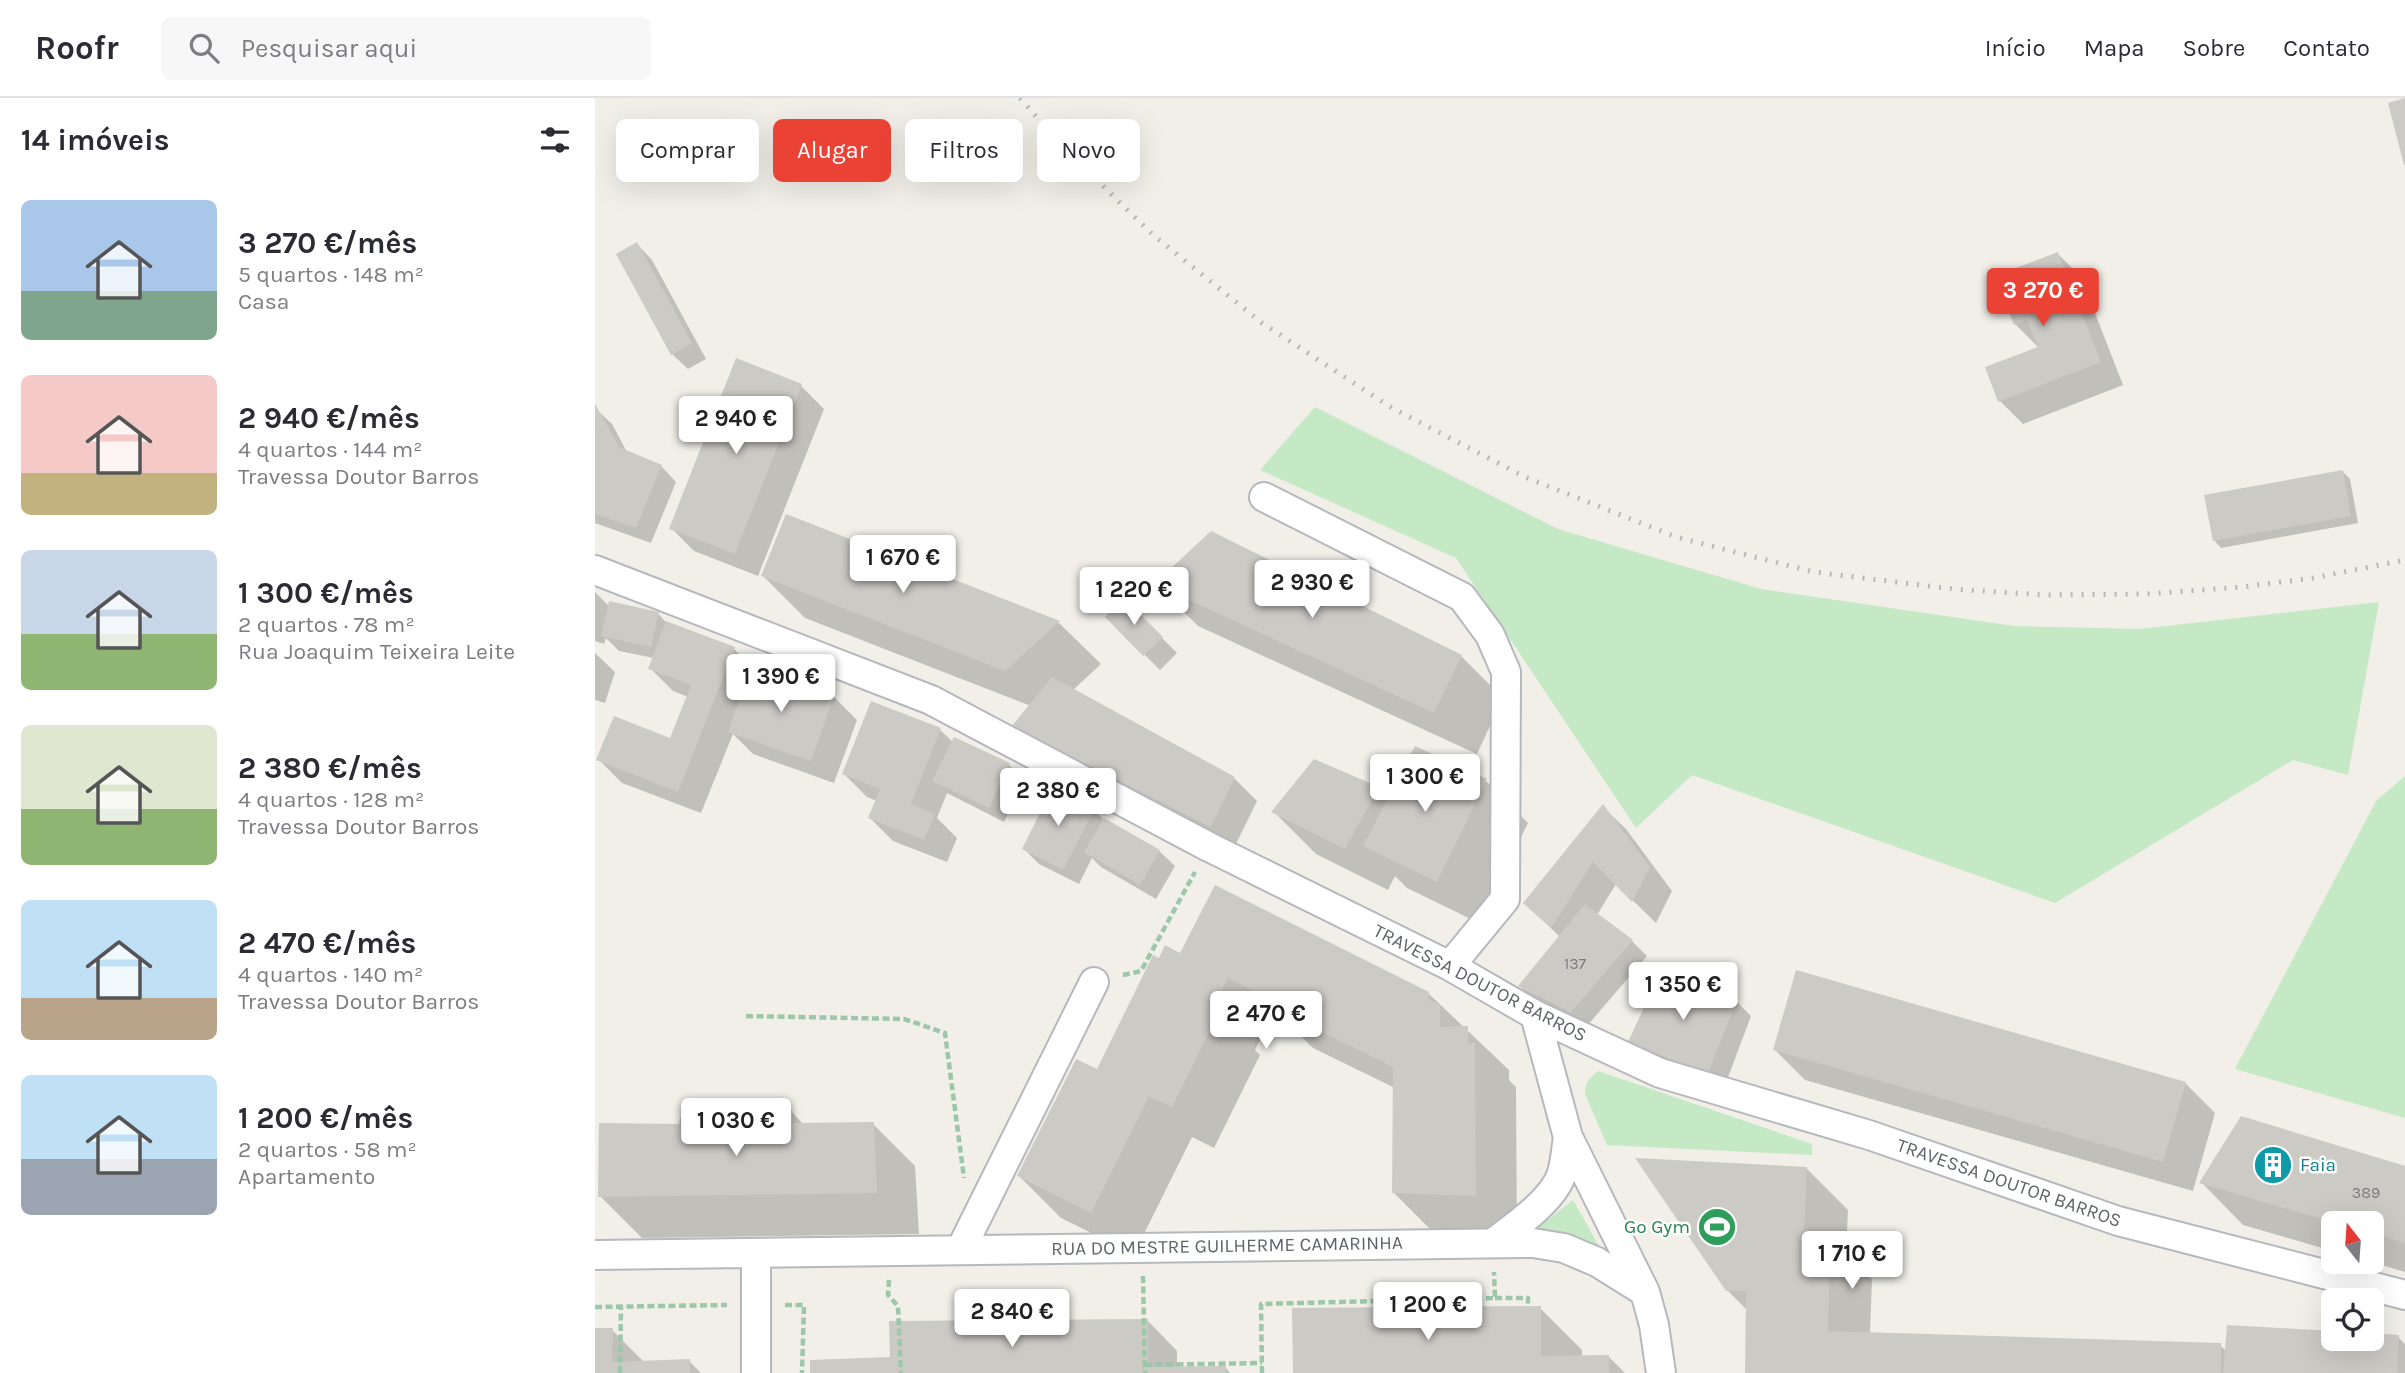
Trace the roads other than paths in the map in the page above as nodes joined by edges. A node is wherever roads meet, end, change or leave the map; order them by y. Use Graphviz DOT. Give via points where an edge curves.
graph roads {
  1 [pos="1264,496"];
  2 [pos="595,570"];
  3 [pos="1450,966"];
  4 [pos="1094,982"];
  5 [pos="1535,1015"];
  6 [pos="1568,1137"];
  7 [pos="1493,1243"];
  8 [pos="961,1249"];
  9 [pos="756,1254"];
  10 [pos="595,1255"];
  11 [pos="1645,1293"];
  12 [pos="2405,1295"];
  13 [pos="756,1373"];
  14 [pos="1661,1373"];
  1 -- 3 [label="street" via="1462,597 1490,635 1506,672 1505,899"];
  2 -- 3 [label="street, TRAVESSA DOUTOR BARROS" via="931,700 1209,847"];
  3 -- 5 [label="street, TRAVESSA DOUTOR BARROS"];
  4 -- 8 [label="street"];
  5 -- 6 [label="street"];
  5 -- 12 [label="street, TRAVESSA DOUTOR BARROS" via="1660,1073 1870,1135 2118,1221"];
  6 -- 7 [label="street" via="1561,1177 1546,1198"];
  6 -- 11 [label="street"];
  7 -- 8 [label="street, RUA DO MESTRE GUILHERME CAMARINHA"];
  7 -- 11 [label="street, RUA DO MESTRE GUILHERME CAMARINHA" via="1564,1248 1597,1262"];
  8 -- 9 [label="street, RUA DO MESTRE GUILHERME CAMARINHA"];
  9 -- 10 [label="street, RUA DO MESTRE GUILHERME CAMARINHA"];
  9 -- 13 [label="street"];
  11 -- 14 [label="street"];
}
